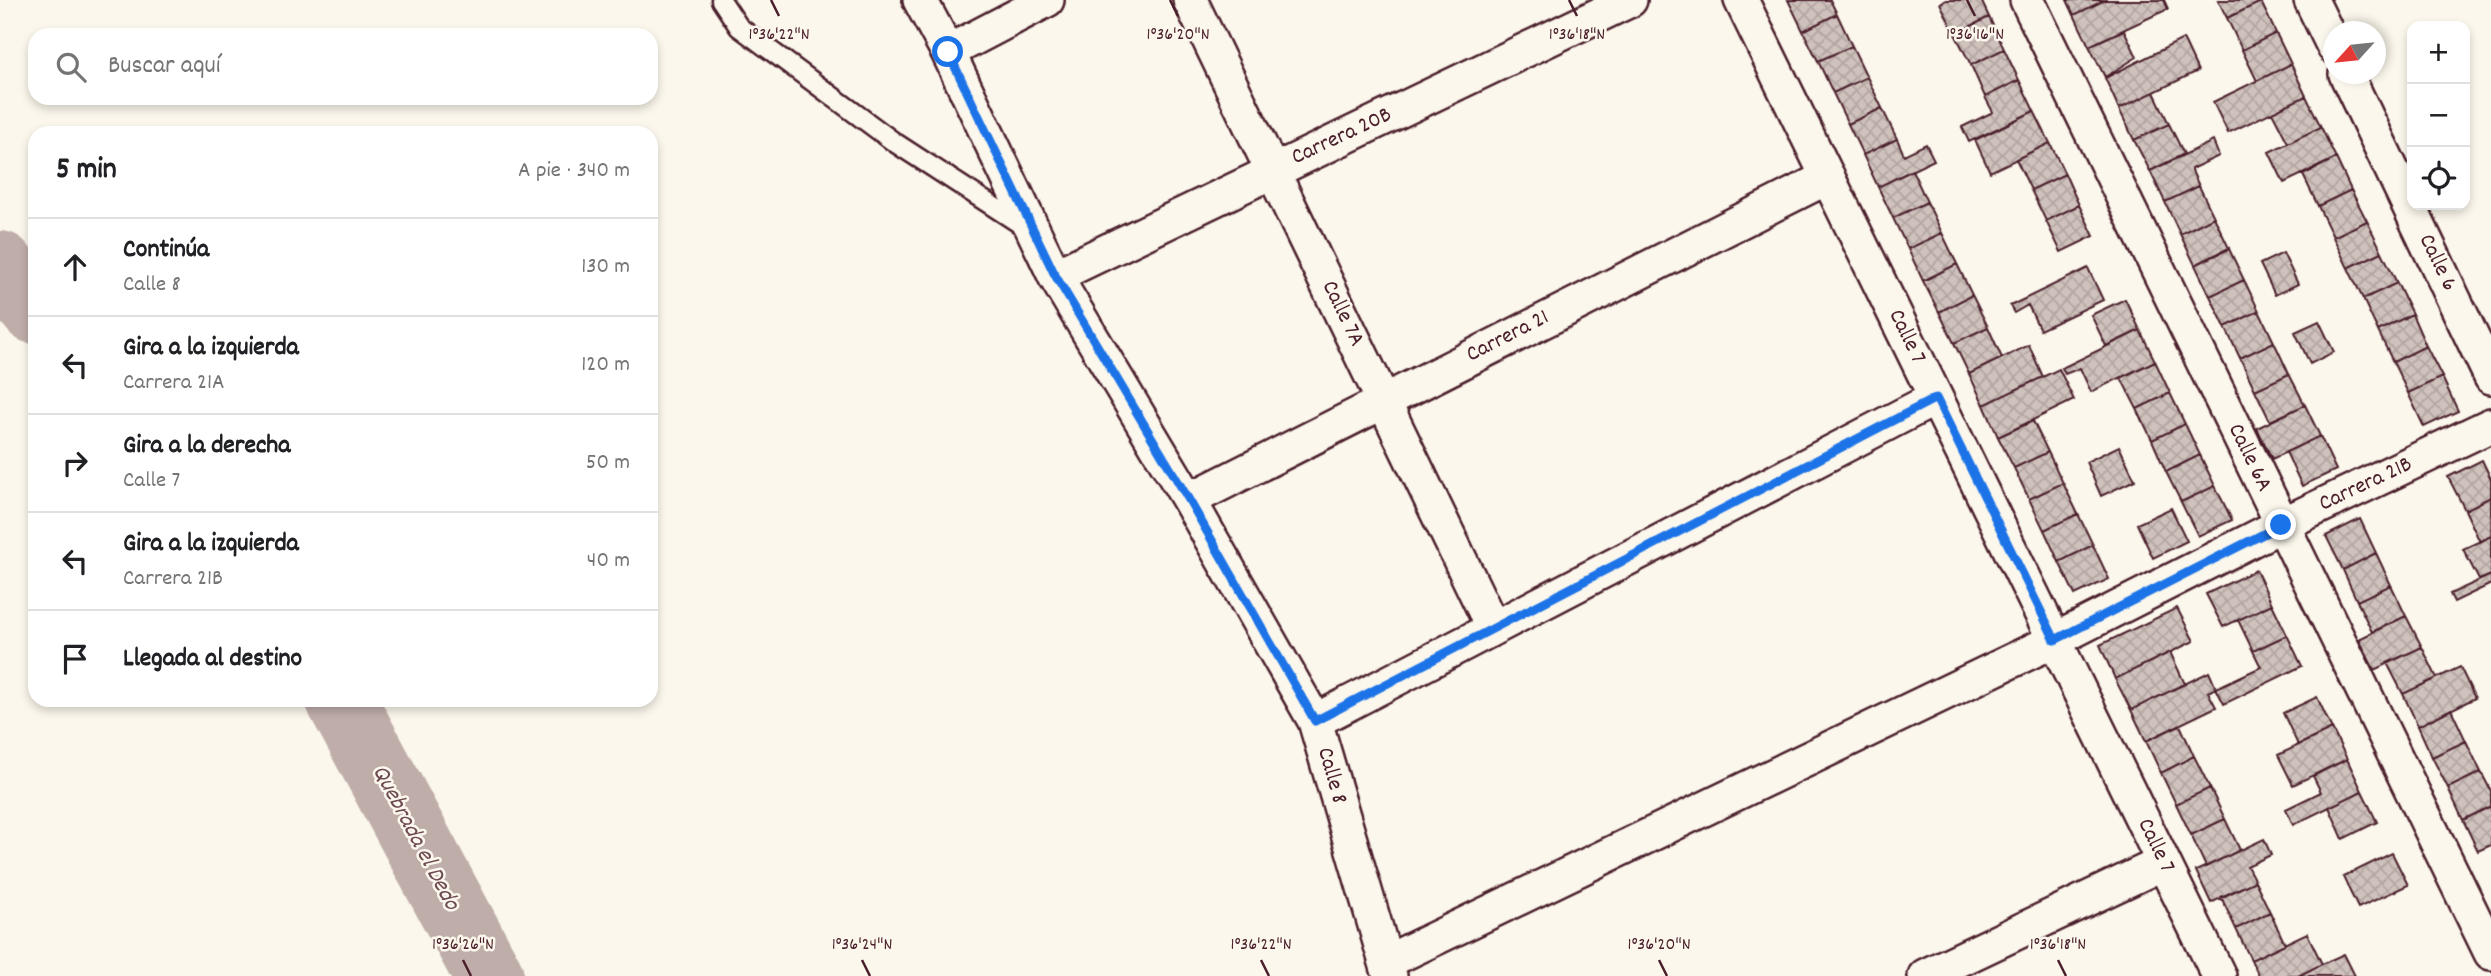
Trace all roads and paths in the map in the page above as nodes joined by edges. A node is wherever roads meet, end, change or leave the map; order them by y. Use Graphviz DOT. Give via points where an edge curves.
graph roads {
  1 [pos="721,0"];
  2 [pos="920,0"];
  3 [pos="1047,0"];
  4 [pos="1190,0"];
  5 [pos="1630,0"];
  6 [pos="1741,0"];
  7 [pos="2027,0"];
  8 [pos="2311,0"];
  9 [pos="2323,26"];
  10 [pos="948,52"];
  11 [pos="2351,84"];
  12 [pos="1272,170"];
  13 [pos="1828,177"];
  14 [pos="1035,234"];
  15 [pos="1055,275"];
  16 [pos="2491,377"];
  17 [pos="1936,398"];
  18 [pos="1383,400"];
  19 [pos="2491,425"];
  20 [pos="1189,500"];
  21 [pos="2281,525"];
  22 [pos="1493,628"];
  23 [pos="2055,640"];
  24 [pos="1315,721"];
  25 [pos="2164,863"];
  26 [pos="2491,953"];
  27 [pos="1388,969"];
  28 [pos="1925,976"];
  29 [pos="2219,976"];
  1 -- 14 [label="lane" via="739,27 761,44 894,142"];
  2 -- 10 [label="street, Calle 8"];
  3 -- 10 [label="street"];
  4 -- 12 [label="street, Calle 7A"];
  5 -- 12 [label="street, Carrera 20B"];
  6 -- 13 [label="street, Calle 7"];
  7 -- 21 [label="street, Calle 6A"];
  8 -- 9 [label="street"];
  10 -- 14 [label="street, Calle 8"];
  11 -- 16 [label="street, Calle 6"];
  12 -- 15 [label="street, Carrera 20B"];
  12 -- 18 [label="street, Calle 7A"];
  13 -- 17 [label="street, Calle 7"];
  13 -- 18 [label="street, Carrera 21"];
  14 -- 15 [label="street, Calle 8"];
  15 -- 20 [label="street, Calle 8"];
  17 -- 22 [label="street"];
  17 -- 23 [label="street, Calle 7"];
  18 -- 20 [label="street, Carrera 21"];
  18 -- 22 [label="street, Calle 7A"];
  19 -- 21 [label="street, Carrera 21B"];
  20 -- 24 [label="street, Calle 8"];
  21 -- 23 [label="street, Carrera 21B"];
  21 -- 26 [label="street, Calle 6A"];
  22 -- 24 [label="street"];
  23 -- 25 [label="street, Calle 7"];
  23 -- 27 [label="street, Carrera 21B"];
  24 -- 27 [label="street, Calle 8"];
  25 -- 28 [label="street"];
  25 -- 29 [label="street, Calle 7"];
}
